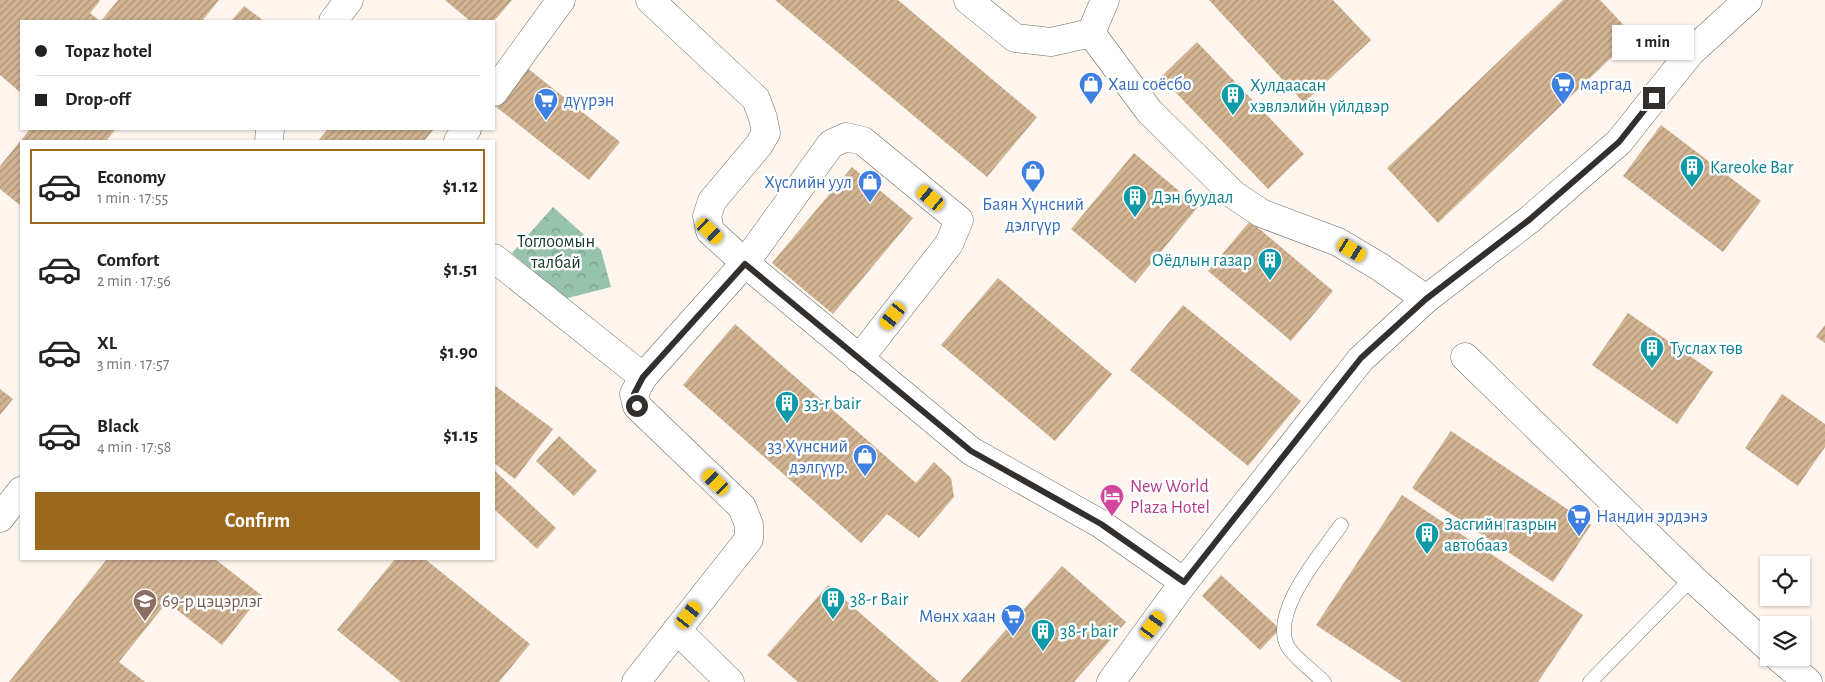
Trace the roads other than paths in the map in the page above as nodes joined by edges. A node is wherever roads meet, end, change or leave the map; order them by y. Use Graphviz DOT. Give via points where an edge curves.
graph roads {
  1 [pos="349,0"];
  2 [pos="561,0"];
  3 [pos="650,0"];
  4 [pos="968,0"];
  5 [pos="1105,0"];
  6 [pos="1748,0"];
  7 [pos="334,20"];
  8 [pos="1092,33"];
  9 [pos="495,91"];
  10 [pos="495,259"];
  11 [pos="745,264"];
  12 [pos="1426,299"];
  13 [pos="1465,358"];
  14 [pos="860,359"];
  15 [pos="643,377"];
  16 [pos="20,492"];
  17 [pos="0,518"];
  18 [pos="1341,525"];
  19 [pos="1692,578"];
  20 [pos="1184,582"];
  21 [pos="677,630"];
  22 [pos="1760,640"];
  23 [pos="1789,666"];
  24 [pos="636,682"];
  25 [pos="730,682"];
  26 [pos="1111,682"];
  27 [pos="1324,682"];
  28 [pos="1590,682"];
  29 [pos="1808,682"];
  1 -- 7 [label="street"];
  2 -- 9 [label="street"];
  3 -- 11 [label="street" via="756,99 763,118 766,133 712,201 707,216 710,231"];
  4 -- 8 [label="street" via="1015,38 1051,42"];
  5 -- 8 [label="street"];
  6 -- 12 [label="street" via="1690,53 1619,142 1529,220"];
  8 -- 12 [label="street" via="1149,111 1234,196 1261,213 1338,242"];
  10 -- 15 [label="street"];
  11 -- 14 [label="street"];
  11 -- 14 [label="street" via="831,144 846,137 863,141 959,220 949,244"];
  11 -- 15 [label="street"];
  12 -- 20 [label="street" via="1361,358"];
  13 -- 19 [label="street"];
  14 -- 20 [label="street" via="971,451 1101,524"];
  15 -- 21 [label="street" via="634,394 637,406 742,507 750,525 749,539"];
  16 -- 17 [label="street"];
  18 -- 27 [label="lane" via="1300,585 1283,624 1289,649"];
  19 -- 22 [label="street"];
  19 -- 28 [label="lane"];
  20 -- 26 [label="street"];
  21 -- 24 [label="street"];
  21 -- 25 [label="street"];
  23 -- 29 [label="street"];
}
